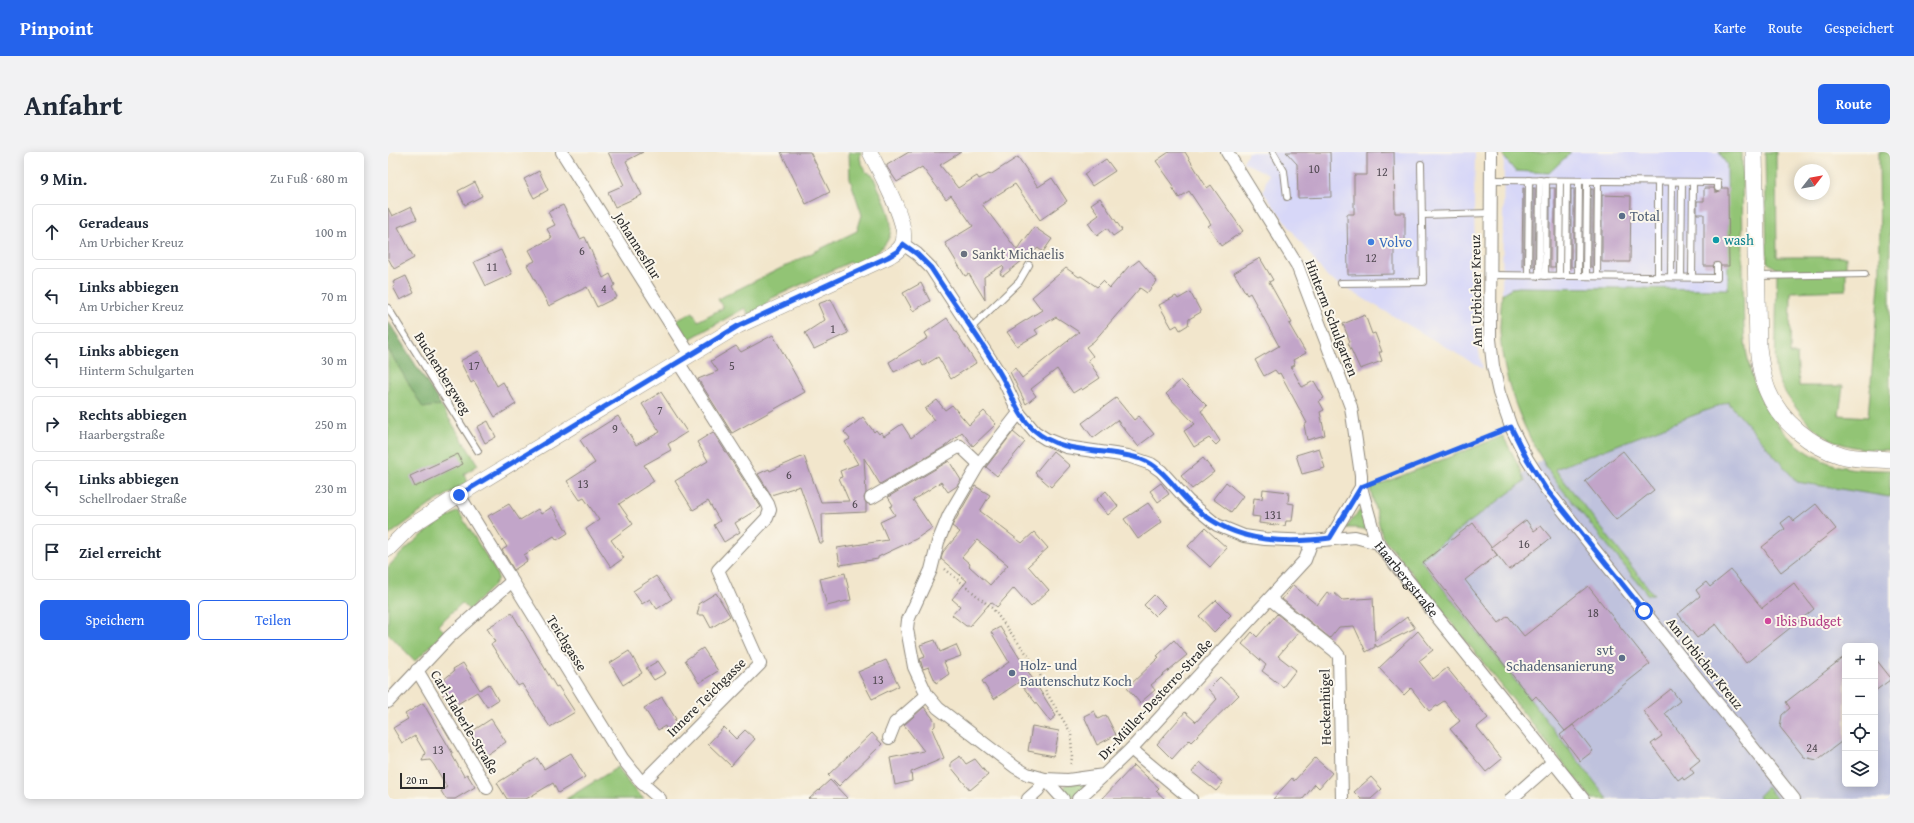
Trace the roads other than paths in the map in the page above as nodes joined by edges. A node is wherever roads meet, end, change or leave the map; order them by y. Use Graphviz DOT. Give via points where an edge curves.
graph roads {
  1 [pos="562,152"];
  2 [pos="870,152"];
  3 [pos="1227,152"];
  4 [pos="1273,152"];
  5 [pos="1490,152"];
  6 [pos="1754,152"];
  7 [pos="1421,164"];
  8 [pos="1491,180"];
  9 [pos="1529,180"];
  10 [pos="1543,180"];
  11 [pos="1563,181"];
  12 [pos="1579,181"];
  13 [pos="1587,181"];
  14 [pos="1598,181"];
  15 [pos="1658,182"];
  16 [pos="1672,182"];
  17 [pos="1682,182"];
  18 [pos="1692,182"];
  19 [pos="1718,188"];
  20 [pos="1287,197"];
  21 [pos="1491,213"];
  22 [pos="1422,215"];
  23 [pos="903,244"];
  24 [pos="1029,266"];
  25 [pos="1717,266"];
  26 [pos="1865,274"];
  27 [pos="1491,275"];
  28 [pos="1528,275"];
  29 [pos="1542,276"];
  30 [pos="1562,276"];
  31 [pos="1578,276"];
  32 [pos="1586,276"];
  33 [pos="1597,276"];
  34 [pos="1755,276"];
  35 [pos="1658,277"];
  36 [pos="1671,277"];
  37 [pos="1681,277"];
  38 [pos="1692,277"];
  39 [pos="1341,283"];
  40 [pos="388,308"];
  41 [pos="970,329"];
  42 [pos="684,358"];
  43 [pos="1019,413"];
  44 [pos="478,452"];
  45 [pos="1890,460"];
  46 [pos="979,464"];
  47 [pos="1361,487"];
  48 [pos="459,495"];
  49 [pos="871,498"];
  50 [pos="1330,538"];
  51 [pos="1312,541"];
  52 [pos="1376,541"];
  53 [pos="388,549"];
  54 [pos="511,582"];
  55 [pos="1270,599"];
  56 [pos="417,670"];
  57 [pos="927,695"];
  58 [pos="388,702"];
  59 [pos="889,738"];
  60 [pos="1131,749"];
  61 [pos="1553,762"];
  62 [pos="1104,775"];
  63 [pos="1045,779"];
  64 [pos="642,782"];
  65 [pos="488,788"];
  66 [pos="660,799"];
  67 [pos="1028,799"];
  68 [pos="1062,799"];
  69 [pos="1078,799"];
  70 [pos="1191,799"];
  71 [pos="1342,799"];
  72 [pos="1511,799"];
  73 [pos="1583,799"];
  74 [pos="1794,799"];
  1 -- 42 [label="street, Johannesflur"];
  2 -- 23 [label="street" via="900,216 905,236"];
  3 -- 47 [label="street, Hinterm Schulgarten" via="1297,264 1351,407"];
  4 -- 20 [label="lane" via="1284,170"];
  5 -- 8 [label="street, Am Urbicher Kreuz"];
  6 -- 34 [label="main road"];
  7 -- 22 [label="lane"];
  8 -- 9 [label="lane"];
  8 -- 21 [label="street, Am Urbicher Kreuz"];
  9 -- 10 [label="lane"];
  9 -- 28 [label="lane"];
  10 -- 11 [label="lane"];
  10 -- 29 [label="lane"];
  11 -- 12 [label="lane"];
  11 -- 30 [label="lane"];
  12 -- 13 [label="lane"];
  12 -- 31 [label="lane"];
  13 -- 14 [label="lane"];
  13 -- 32 [label="lane"];
  14 -- 15 [label="lane"];
  14 -- 33 [label="lane"];
  15 -- 16 [label="lane"];
  15 -- 35 [label="lane"];
  16 -- 17 [label="lane"];
  16 -- 36 [label="lane"];
  17 -- 18 [label="lane"];
  17 -- 37 [label="lane"];
  18 -- 19 [label="lane" via="1718,182"];
  18 -- 38 [label="lane"];
  21 -- 22 [label="lane"];
  21 -- 27 [label="street, Am Urbicher Kreuz"];
  22 -- 39 [label="lane" via="1423,282"];
  23 -- 41 [label="street, Haarbergstraße" via="931,268"];
  23 -- 42 [label="street" via="898,251 888,257 738,326"];
  24 -- 41 [label="lane" via="1019,282"];
  25 -- 38 [label="lane" via="1717,278"];
  26 -- 34 [label="lane"];
  27 -- 28 [label="lane"];
  27 -- 74 [label="street, Am Urbicher Kreuz" via="1490,339 1499,393 1511,427 1527,459 1546,489"];
  28 -- 29 [label="lane"];
  29 -- 30 [label="lane"];
  30 -- 31 [label="lane"];
  31 -- 32 [label="lane"];
  32 -- 33 [label="lane"];
  33 -- 35 [label="lane"];
  34 -- 45 [label="main road" via="1760,368 1768,393 1782,414 1802,435 1822,448 1842,456"];
  35 -- 36 [label="lane"];
  36 -- 37 [label="lane"];
  37 -- 38 [label="lane"];
  40 -- 44 [label="lane, Buchenbergweg"];
  41 -- 43 [label="street, Haarbergstraße" via="1002,377"];
  42 -- 48 [label="street"];
  42 -- 64 [label="street, Innere Teichgasse" via="770,510 766,518 718,570 760,664"];
  43 -- 46 [label="street, Dr.-Müller-Desterro-Straße"];
  43 -- 51 [label="street, Haarbergstraße" via="1035,432 1055,443 1128,456 1151,464 1161,471 1193,506 1217,525 1244,536"];
  46 -- 49 [label="street" via="960,446"];
  46 -- 57 [label="street, Dr.-Müller-Desterro-Straße" via="949,515 931,570 908,620 907,629 914,667"];
  47 -- 50 [label="street"];
  47 -- 52 [label="street, Hinterm Schulgarten"];
  48 -- 53 [label="street" via="411,526"];
  48 -- 54 [label="street, Teichgasse"];
  50 -- 51 [label="street, Haarbergstraße"];
  50 -- 52 [label="street, Haarbergstraße" via="1355,537"];
  51 -- 55 [label="street, Dr.-Müller-Desterro-Straße" via="1305,560"];
  52 -- 61 [label="street, Haarbergstraße"];
  54 -- 56 [label="street, Carl-Haberle-Straße" via="449,637"];
  54 -- 64 [label="street, Teichgasse" via="622,758"];
  55 -- 60 [label="street, Dr.-Müller-Desterro-Straße"];
  55 -- 71 [label="street, Heckenhügel" via="1339,656"];
  56 -- 58 [label="street, Carl-Haberle-Straße"];
  56 -- 65 [label="street, Carl-Haberle-Straße"];
  57 -- 59 [label="street" via="895,723"];
  57 -- 63 [label="street, Dr.-Müller-Desterro-Straße" via="938,708 1015,767 1027,774"];
  60 -- 62 [label="street, Dr.-Müller-Desterro-Straße"];
  60 -- 70 [label="street"];
  61 -- 72 [label="street"];
  61 -- 73 [label="street, Haarbergstraße"];
  62 -- 63 [label="street, Dr.-Müller-Desterro-Straße" via="1068,780"];
  62 -- 69 [label="street"];
  63 -- 67 [label="street"];
  63 -- 68 [label="street"];
  64 -- 66 [label="street, Teichgasse"];
}
